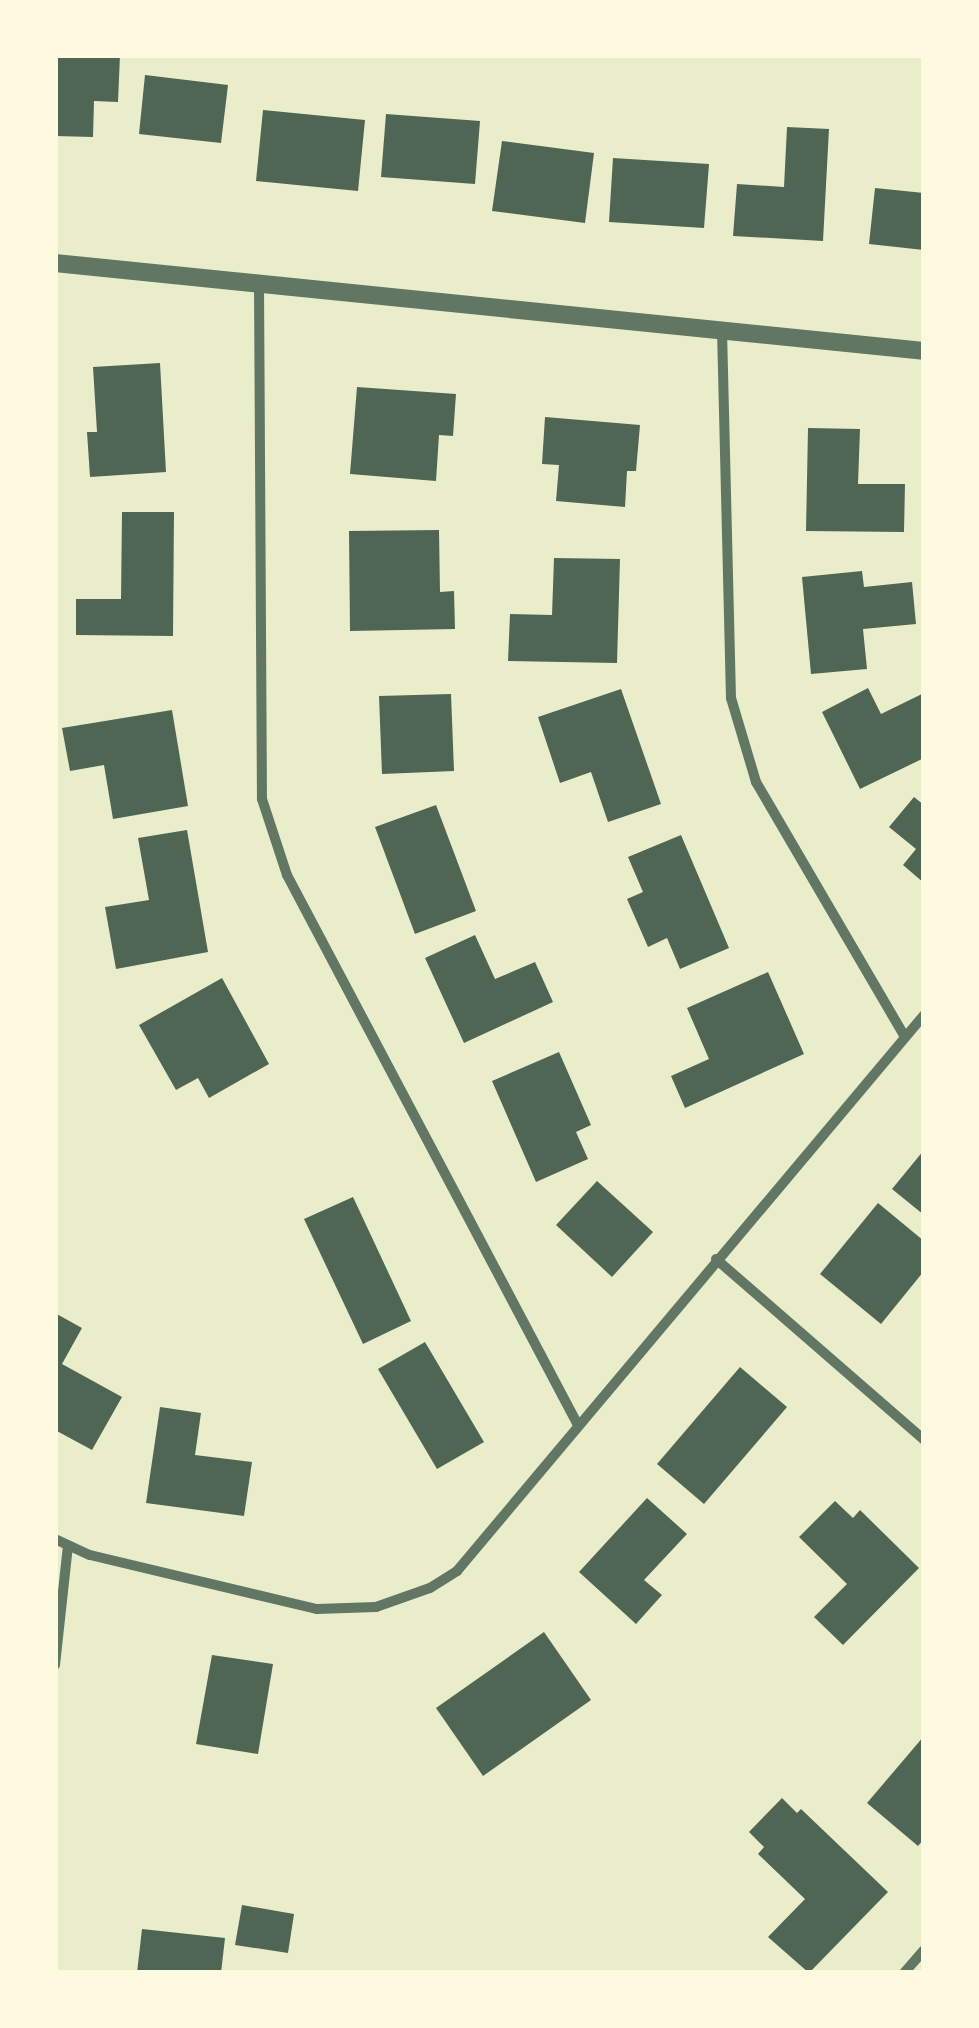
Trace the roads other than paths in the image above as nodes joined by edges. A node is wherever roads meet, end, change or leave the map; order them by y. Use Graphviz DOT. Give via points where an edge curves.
graph roads {
  1 [pos="55,263"];
  2 [pos="259,284"];
  3 [pos="722,330"];
  4 [pos="924,351"];
  5 [pos="924,1015"];
  6 [pos="905,1037"];
  7 [pos="716,1259"];
  8 [pos="578,1425"];
  9 [pos="924,1440"];
  10 [pos="55,1538"];
  11 [pos="68,1546"];
  12 [pos="55,1665"];
  13 [pos="924,1950"];
  14 [pos="904,1973"];
  1 -- 2 [label="street"];
  2 -- 3 [label="street"];
  2 -- 8 [label="street" via="262,799 287,875"];
  3 -- 4 [label="street"];
  3 -- 6 [label="street" via="731,698 756,782"];
  5 -- 6 [label="street"];
  6 -- 7 [label="street"];
  7 -- 8 [label="street"];
  7 -- 9 [label="street"];
  8 -- 11 [label="street" via="457,1571 376,1607 318,1609"];
  10 -- 11 [label="street"];
  11 -- 12 [label="street"];
  13 -- 14 [label="street"];
}
